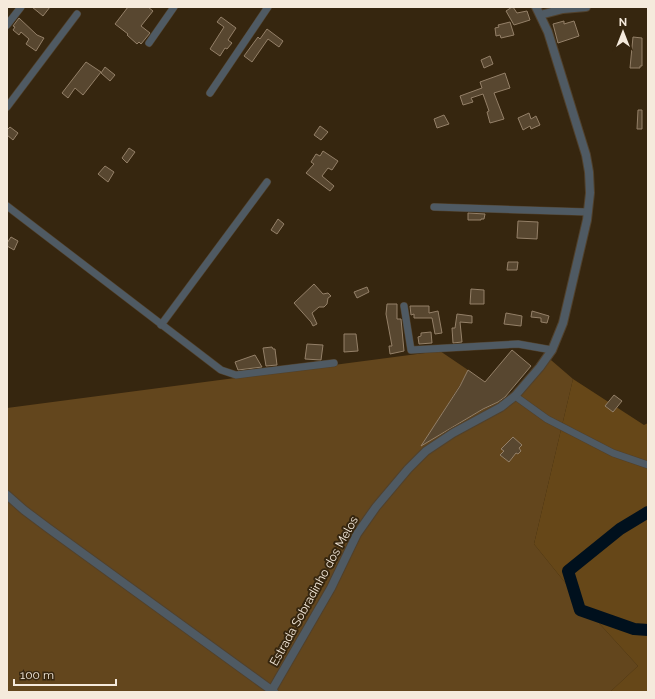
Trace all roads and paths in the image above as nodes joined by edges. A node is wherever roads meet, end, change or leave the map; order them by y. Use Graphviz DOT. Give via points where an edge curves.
graph roads {
  1 [pos="22,7"];
  2 [pos="174,7"];
  3 [pos="268,7"];
  4 [pos="536,7"];
  5 [pos="586,7"];
  6 [pos="78,14"];
  7 [pos="540,15"];
  8 [pos="7,25"];
  9 [pos="149,43"];
  10 [pos="210,93"];
  11 [pos="7,107"];
  12 [pos="266,182"];
  13 [pos="7,206"];
  14 [pos="434,207"];
  15 [pos="588,212"];
  16 [pos="404,306"];
  17 [pos="161,325"];
  18 [pos="552,350"];
  19 [pos="334,362"];
  20 [pos="515,396"];
  21 [pos="648,465"];
  22 [pos="7,495"];
  23 [pos="272,691"];
  1 -- 8 [label="street"];
  2 -- 9 [label="street"];
  3 -- 10 [label="street"];
  4 -- 7 [label="street, Estrada Sobradinho dos Melos"];
  5 -- 7 [label="street"];
  6 -- 11 [label="street"];
  7 -- 15 [label="street, Estrada Sobradinho dos Melos" via="548,32 586,155 590,193"];
  12 -- 17 [label="street"];
  13 -- 17 [label="street"];
  14 -- 15 [label="street"];
  15 -- 18 [label="street, Estrada Sobradinho dos Melos" via="565,317"];
  16 -- 18 [label="street" via="411,350 518,344"];
  17 -- 19 [label="street" via="220,370 236,375"];
  18 -- 20 [label="street, Estrada Sobradinho dos Melos"];
  20 -- 21 [label="street" via="547,418 613,453"];
  20 -- 23 [label="street, Estrada Sobradinho dos Melos" via="426,451 376,507 357,534 331,588"];
  22 -- 23 [label="street, Estrada Sobradinho dos Melos" via="42,524"];
}
